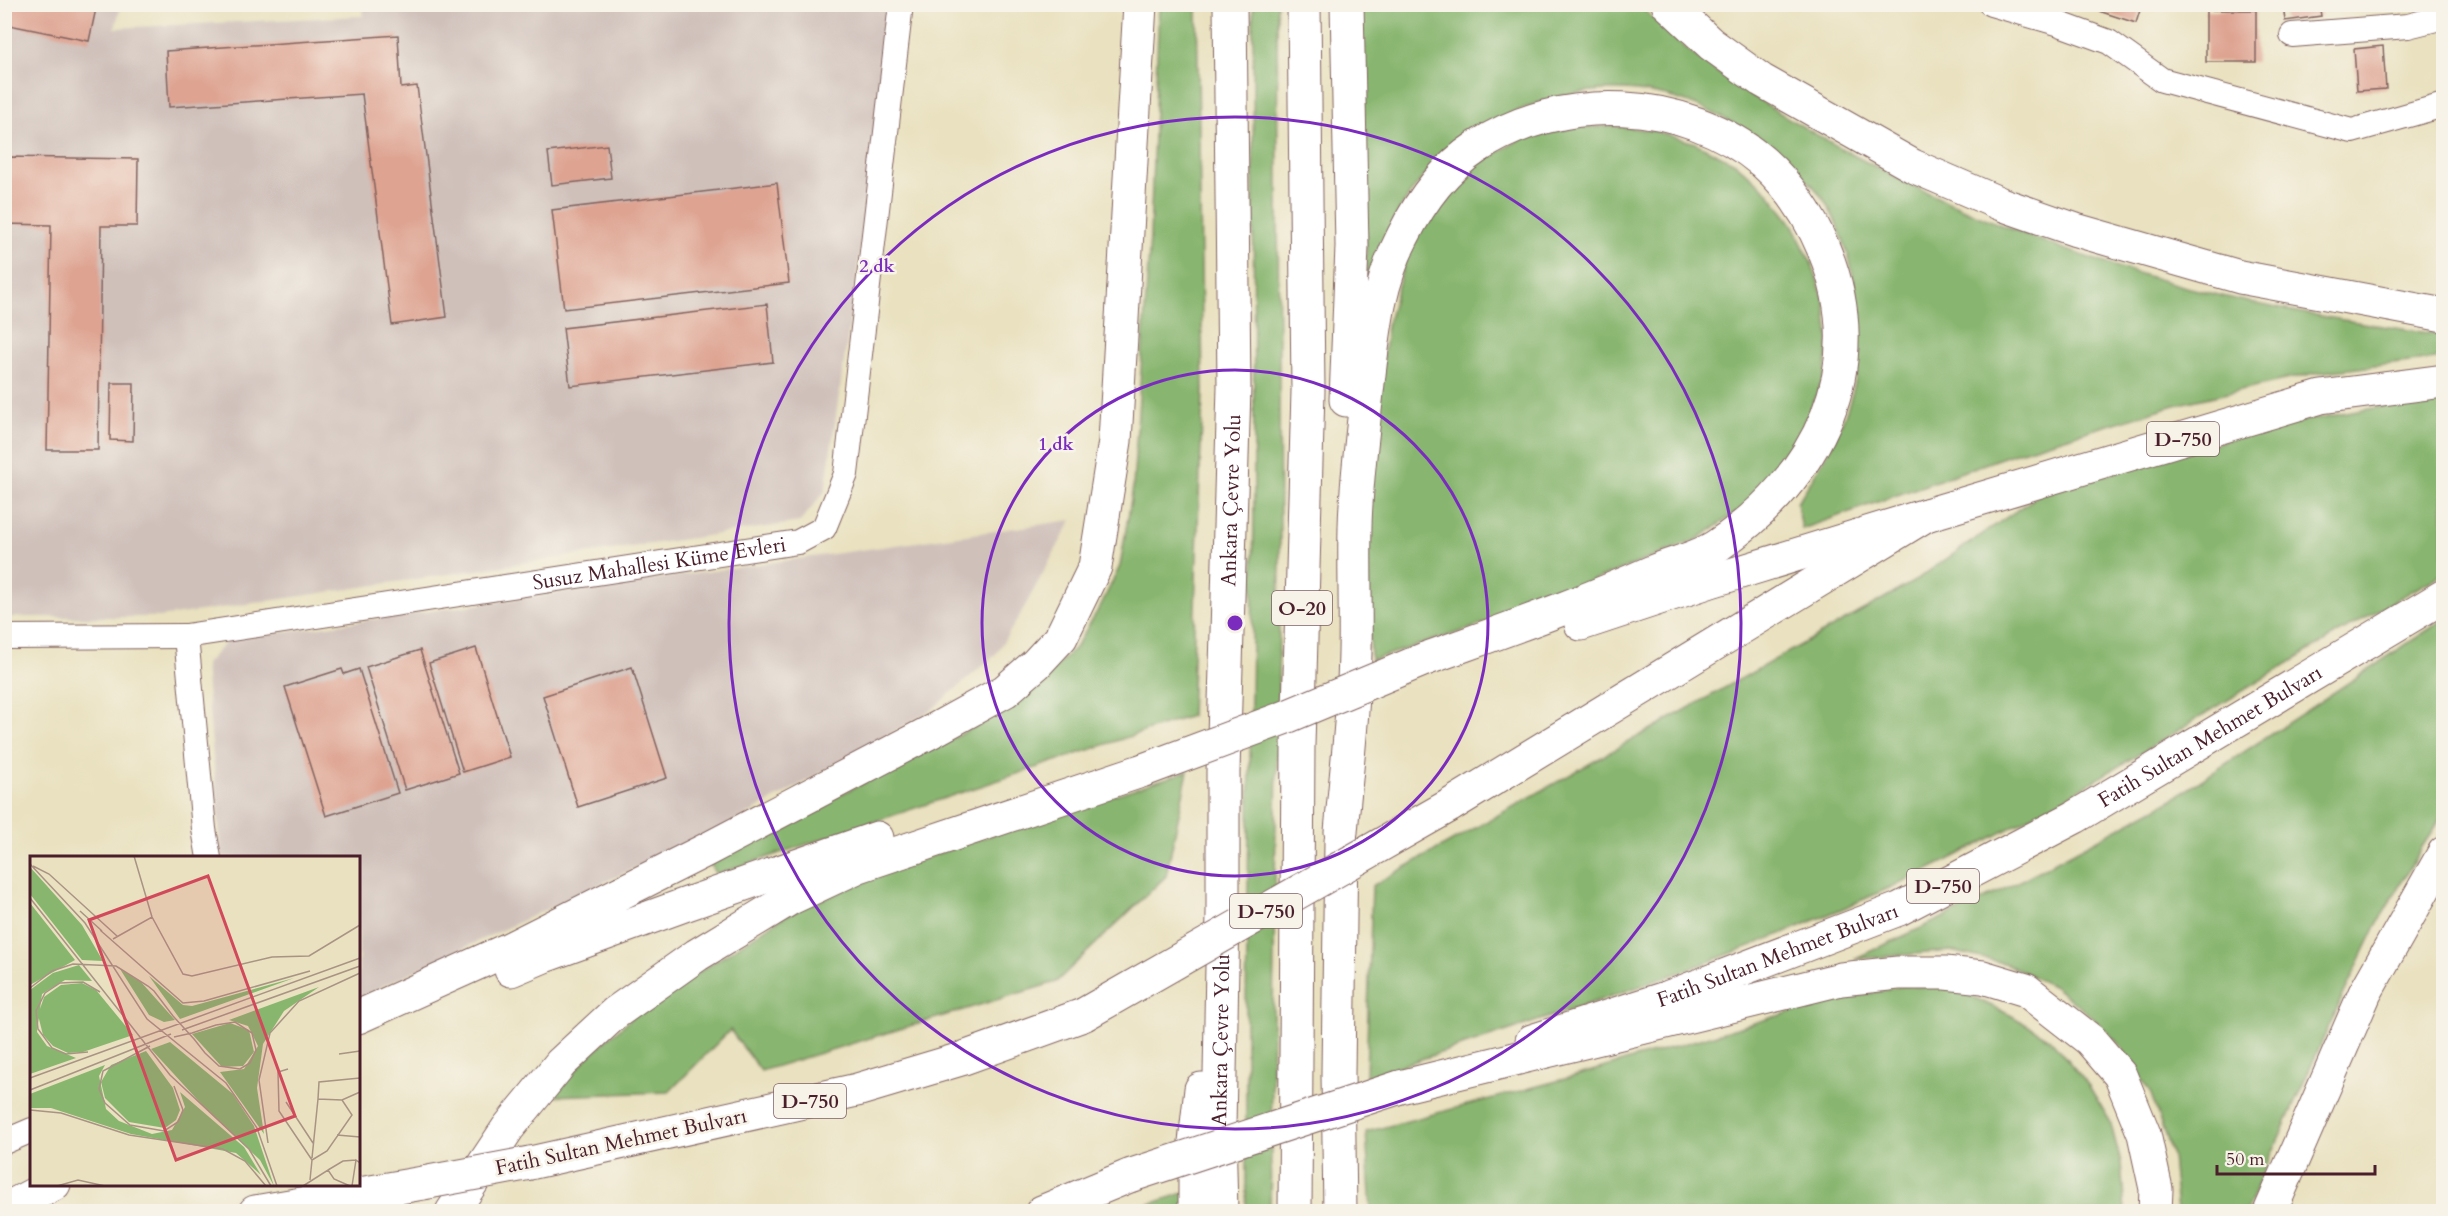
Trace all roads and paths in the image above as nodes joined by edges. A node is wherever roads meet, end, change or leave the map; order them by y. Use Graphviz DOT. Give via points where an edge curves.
graph roads {
  1 [pos="901,4"];
  2 [pos="1140,4"];
  3 [pos="1230,4"];
  4 [pos="1304,4"];
  5 [pos="1347,4"];
  6 [pos="1668,4"];
  7 [pos="1991,4"];
  8 [pos="2444,17"];
  9 [pos="2292,35"];
  10 [pos="2444,105"];
  11 [pos="2444,315"];
  12 [pos="2444,381"];
  13 [pos="1926,515"];
  14 [pos="2444,596"];
  15 [pos="186,636"];
  16 [pos="4,637"];
  17 [pos="1428,667"];
  18 [pos="1139,764"];
  19 [pos="1341,832"];
  20 [pos="2444,853"];
  21 [pos="209,856"];
  22 [pos="1223,912"];
  23 [pos="360,1016"];
  24 [pos="360,1038"];
  25 [pos="1338,1074"];
  26 [pos="1400,1087"];
  27 [pos="30,1131"];
  28 [pos="4,1142"];
  29 [pos="1129,1176"];
  30 [pos="52,1186"];
  31 [pos="4,1210"];
  32 [pos="255,1212"];
  33 [pos="452,1212"];
  34 [pos="1021,1212"];
  35 [pos="1042,1212"];
  36 [pos="1195,1212"];
  37 [pos="1221,1212"];
  38 [pos="1295,1212"];
  39 [pos="1340,1212"];
  40 [pos="1352,1212"];
  41 [pos="2155,1212"];
  42 [pos="2270,1212"];
  1 -- 15 [label="street, Susuz Mahallesi Küme Evleri" via="846,474 824,528 798,542"];
  2 -- 23 [label="highway" via="1114,441 1095,567 1061,637 1005,691 936,729 530,938"];
  3 -- 22 [label="highway, Ankara Çevre Yolu" via="1234,387"];
  4 -- 38 [label="highway, O-20" via="1308,391 1298,746"];
  5 -- 19 [label="highway" via="1352,246"];
  6 -- 11 [label="highway" via="1761,81 1913,166 2001,204 2240,277"];
  7 -- 10 [label="street" via="2109,42 2163,80 2352,130"];
  8 -- 9 [label="street" via="2408,26"];
  12 -- 13 [label="highway, D-750" via="2321,397"];
  13 -- 17 [label="highway"];
  13 -- 32 [label="highway, Fatih Sultan Mehmet Bulvarı / D-750, bridge" via="1449,806 1083,1015 961,1059 857,1090 530,1163"];
  14 -- 26 [label="highway, Fatih Sultan Mehmet Bulvarı / D-750" via="2075,817 1899,909 1669,997"];
  15 -- 16 [label="street, Susuz Mahallesi Küme Evleri"];
  15 -- 21 [label="street"];
  17 -- 18 [label="highway, bridge"];
  17 -- 19 [label="highway" via="1714,548 1781,491 1824,426 1837,389 1844,348 1832,269 1793,193 1762,161 1727,137 1653,112 1621,108 1555,114 1512,128 1476,148 1420,204 1382,286 1364,418 1355,524 1355,658"];
  18 -- 24 [label="highway" via="849,847 544,956"];
  18 -- 33 [label="highway" via="859,866 791,898 697,955 615,1013 561,1063 508,1128"];
  19 -- 25 [label="highway"];
  20 -- 42 [label="highway" via="2365,993"];
  22 -- 36 [label="highway" via="1195,1142"];
  22 -- 37 [label="highway, Ankara Çevre Yolu"];
  25 -- 39 [label="highway"];
  25 -- 40 [label="highway"];
  26 -- 29 [label="highway, D-750, bridge"];
  26 -- 41 [label="highway" via="1841,979 1898,973 1983,977 2026,990 2090,1040 2120,1076 2144,1134 2156,1189"];
  27 -- 28 [label="street"];
  29 -- 34 [label="highway, D-750"];
  29 -- 35 [label="highway"];
  30 -- 31 [label="highway"];
}
